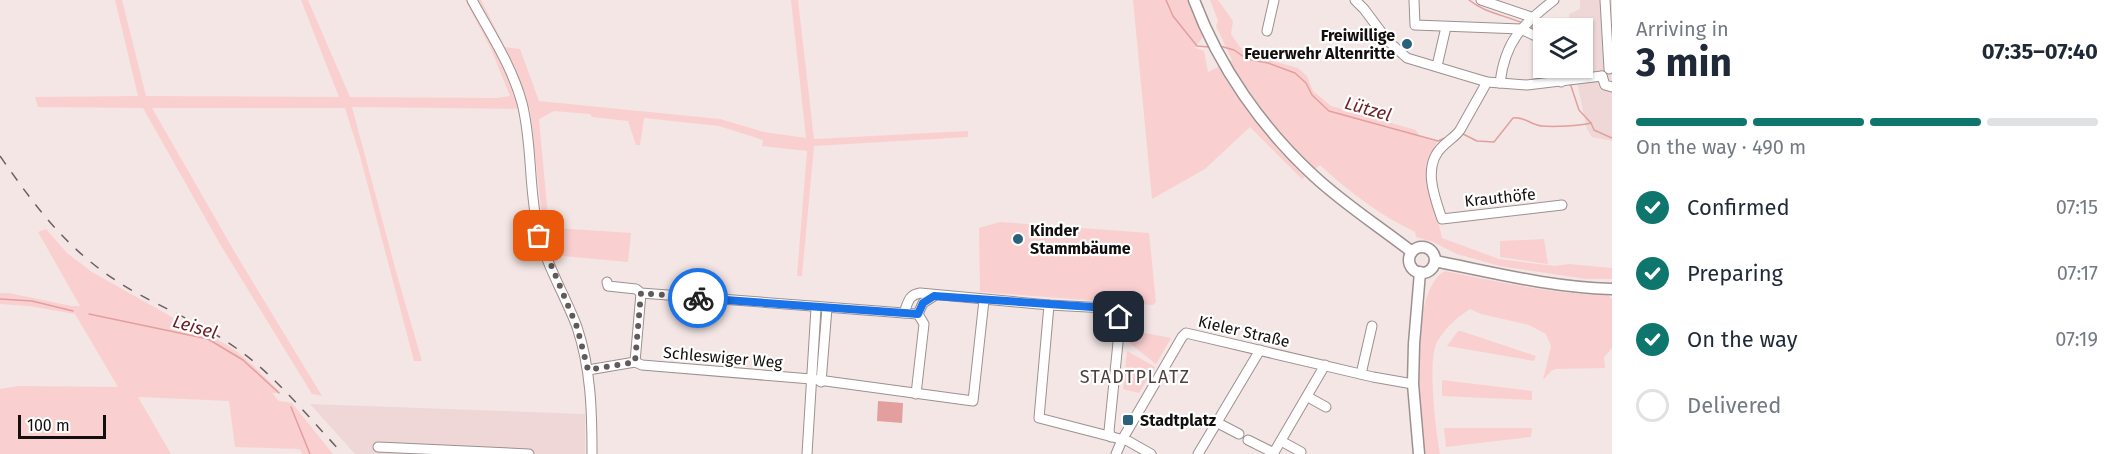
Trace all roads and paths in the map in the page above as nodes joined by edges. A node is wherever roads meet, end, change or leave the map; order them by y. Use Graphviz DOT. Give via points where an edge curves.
graph roads {
  1 [pos="472,0"];
  2 [pos="1194,0"];
  3 [pos="1274,0"];
  4 [pos="1354,0"];
  5 [pos="1414,0"];
  6 [pos="1481,0"];
  7 [pos="1554,0"];
  8 [pos="1605,0"];
  9 [pos="1526,23"];
  10 [pos="1446,27"];
  11 [pos="1533,30"];
  12 [pos="1267,31"];
  13 [pos="1437,66"];
  14 [pos="1608,71"];
  15 [pos="1566,78"];
  16 [pos="1568,81"];
  17 [pos="1487,82"];
  18 [pos="1500,82"];
  19 [pos="1612,87"];
  20 [pos="1562,205"];
  21 [pos="1412,252"];
  22 [pos="1435,261"];
  23 [pos="1420,272"];
  24 [pos="607,282"];
  25 [pos="1612,289"];
  26 [pos="641,293"];
  27 [pos="934,296"];
  28 [pos="984,300"];
  29 [pos="1049,305"];
  30 [pos="816,308"];
  31 [pos="827,308"];
  32 [pos="904,313"];
  33 [pos="918,314"];
  34 [pos="1372,326"];
  35 [pos="1260,350"];
  36 [pos="635,362"];
  37 [pos="1325,366"];
  38 [pos="588,370"];
  39 [pos="1361,374"];
  40 [pos="811,379"];
  41 [pos="821,382"];
  42 [pos="1413,384"];
  43 [pos="916,394"];
  44 [pos="1308,397"];
  45 [pos="1326,407"];
  46 [pos="1216,422"];
  47 [pos="1239,434"];
  48 [pos="1111,437"];
  49 [pos="1122,440"];
  50 [pos="1248,440"];
  51 [pos="1281,441"];
  52 [pos="378,447"];
  53 [pos="434,452"];
  54 [pos="1301,452"];
  55 [pos="529,454"];
  56 [pos="592,454"];
  57 [pos="807,454"];
  58 [pos="1116,454"];
  59 [pos="1151,454"];
  60 [pos="1198,454"];
  61 [pos="1273,454"];
  62 [pos="1419,454"];
  1 -- 38 [label="street" via="514,78 527,133 539,236 577,327"];
  2 -- 21 [label="main road" via="1223,62 1252,107 1284,145 1315,177"];
  3 -- 12 [label="street"];
  4 -- 13 [label="street" via="1407,58"];
  5 -- 10 [label="street" via="1415,25"];
  6 -- 9 [label="street"];
  7 -- 9 [label="street"];
  8 -- 14 [label="street"];
  9 -- 10 [label="street"];
  9 -- 11 [label="street"];
  9 -- 18 [label="street" via="1507,50"];
  10 -- 13 [label="street"];
  13 -- 17 [label="street"];
  14 -- 16 [label="street"];
  14 -- 19 [label="street" via="1605,85"];
  15 -- 16 [label="street"];
  16 -- 18 [label="street" via="1527,85"];
  17 -- 18 [label="street"];
  17 -- 20 [label="street, Krauthöfe" via="1458,134 1442,146 1433,162 1430,172 1442,219"];
  21 -- 22 [label="main road" via="1419,247 1427,248"];
  21 -- 23 [label="main road" via="1410,264"];
  22 -- 23 [label="main road" via="1431,268"];
  22 -- 25 [label="main road" via="1521,280"];
  23 -- 42 [label="main road"];
  24 -- 26 [label="street" via="608,286"];
  26 -- 30 [label="street"];
  26 -- 36 [label="street"];
  27 -- 28 [label="street"];
  27 -- 32 [label="street" via="913,294"];
  27 -- 33 [label="street" via="923,303"];
  28 -- 29 [label="street"];
  28 -- 43 [label="street, Schleswiger Weg" via="974,401"];
  29 -- 48 [label="street" via="1039,418"];
  29 -- 48 [label="street" via="1107,308 1119,317"];
  30 -- 31 [label="street"];
  30 -- 40 [label="street"];
  31 -- 32 [label="street"];
  31 -- 41 [label="street"];
  32 -- 33 [label="street"];
  33 -- 43 [label="street" via="924,324"];
  34 -- 39 [label="street"];
  35 -- 37 [label="street, Kieler Straße"];
  35 -- 46 [label="street"];
  35 -- 49 [label="street, Kieler Straße" via="1186,333"];
  36 -- 38 [label="street, Schleswiger Weg"];
  36 -- 40 [label="street, Schleswiger Weg" via="642,366"];
  37 -- 39 [label="street, Kieler Straße"];
  37 -- 44 [label="street"];
  38 -- 56 [label="street"];
  39 -- 42 [label="street, Kieler Straße"];
  40 -- 41 [label="street, Schleswiger Weg"];
  40 -- 57 [label="street"];
  41 -- 43 [label="street, Schleswiger Weg"];
  42 -- 62 [label="main road"];
  44 -- 45 [label="street"];
  44 -- 51 [label="street"];
  46 -- 47 [label="street"];
  46 -- 60 [label="street"];
  48 -- 49 [label="street"];
  49 -- 58 [label="street, Kieler Straße"];
  49 -- 59 [label="street"];
  50 -- 61 [label="street"];
  51 -- 54 [label="street"];
  51 -- 61 [label="street"];
  52 -- 53 [label="street"];
  53 -- 55 [label="street"];
}
